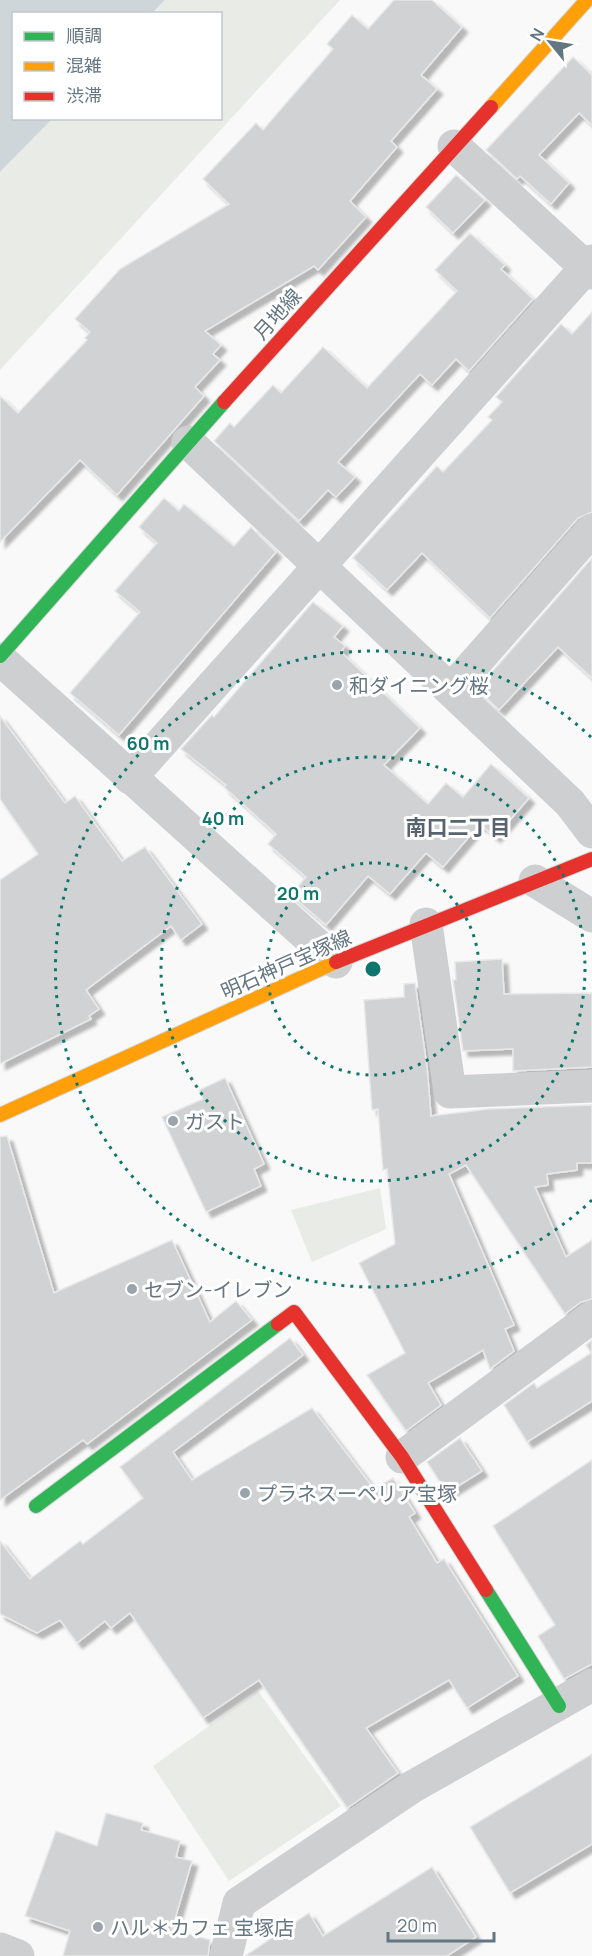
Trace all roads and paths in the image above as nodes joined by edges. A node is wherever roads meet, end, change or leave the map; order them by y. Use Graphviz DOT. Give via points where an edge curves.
graph roads {
  1 [pos="587,0"];
  2 [pos="454,146"];
  3 [pos="590,267"];
  4 [pos="188,442"];
  5 [pos="592,530"];
  6 [pos="320,565"];
  7 [pos="0,658"];
  8 [pos="452,689"];
  9 [pos="130,778"];
  10 [pos="592,832"];
  11 [pos="592,859"];
  12 [pos="535,881"];
  13 [pos="592,916"];
  14 [pos="426,924"];
  15 [pos="336,962"];
  16 [pos="592,1086"];
  17 [pos="0,1115"];
  18 [pos="592,1317"];
  19 [pos="402,1457"];
  20 [pos="36,1506"];
  21 [pos="592,1685"];
  22 [pos="559,1706"];
  23 [pos="0,1949"];
  24 [pos="18,1956"];
  25 [pos="226,1956"];
  1 -- 2 [label="street, 月地線"];
  2 -- 3 [label="street"];
  2 -- 4 [label="street, 月地線"];
  3 -- 6 [label="street"];
  4 -- 6 [label="street"];
  4 -- 7 [label="street, 月地線"];
  5 -- 8 [label="street"];
  6 -- 8 [label="street"];
  6 -- 9 [label="street"];
  7 -- 9 [label="street"];
  8 -- 10 [label="street" via="570,803"];
  9 -- 15 [label="street"];
  11 -- 12 [label="street, 明石神戸宝塚線"];
  12 -- 13 [label="street"];
  12 -- 14 [label="street, 明石神戸宝塚線"];
  14 -- 15 [label="street, 明石神戸宝塚線"];
  14 -- 16 [label="street" via="450,1092"];
  15 -- 17 [label="street, 明石神戸宝塚線"];
  18 -- 19 [label="street"];
  19 -- 20 [label="street" via="294,1312"];
  19 -- 22 [label="street"];
  21 -- 22 [label="street"];
  22 -- 25 [label="street" via="412,1786 239,1902"];
  23 -- 24 [label="street"];
}
